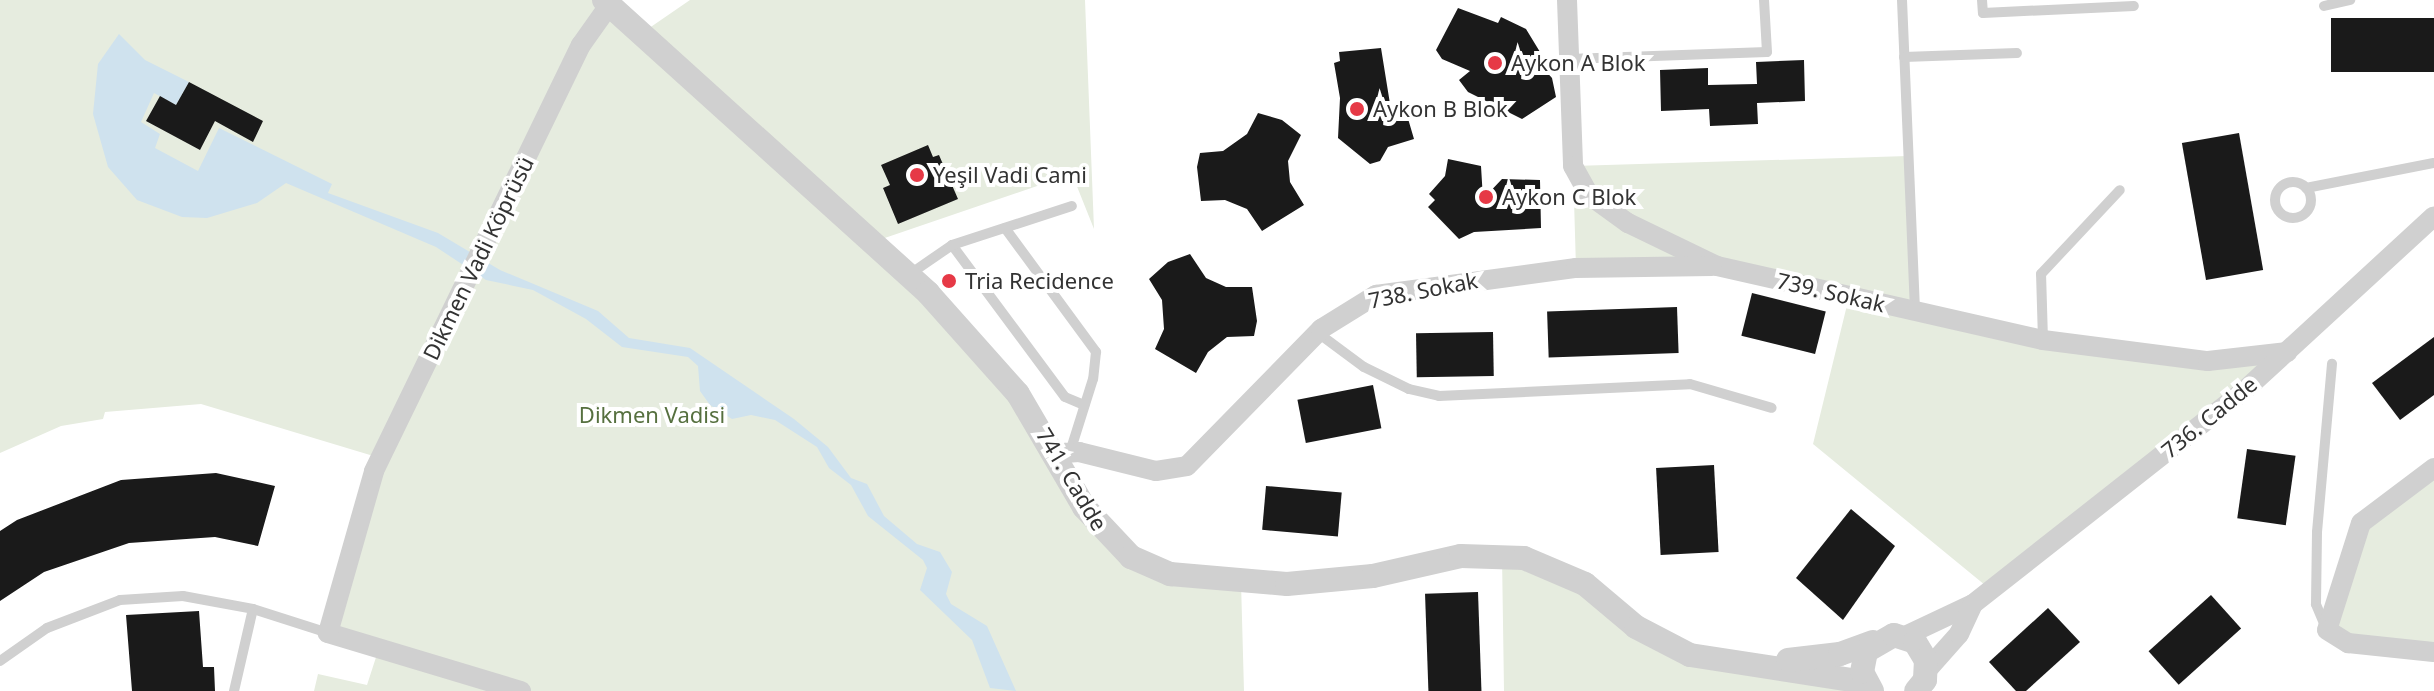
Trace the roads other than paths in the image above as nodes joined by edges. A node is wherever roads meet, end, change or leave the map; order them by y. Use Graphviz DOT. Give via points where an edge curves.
graph roads {
  1 [pos="1567,0"];
  2 [pos="1764,0"];
  3 [pos="1902,0"];
  4 [pos="1982,0"];
  5 [pos="2350,0"];
  6 [pos="607,2"];
  7 [pos="2134,6"];
  8 [pos="2324,6"];
  9 [pos="2017,53"];
  10 [pos="1904,57"];
  11 [pos="1569,59"];
  12 [pos="2434,163"];
  13 [pos="2306,188"];
  14 [pos="2120,190"];
  15 [pos="1072,206"];
  16 [pos="2434,216"];
  17 [pos="1005,228"];
  18 [pos="952,245"];
  19 [pos="1717,266"];
  20 [pos="908,276"];
  21 [pos="1915,311"];
  22 [pos="1318,333"];
  23 [pos="2043,340"];
  24 [pos="2287,352"];
  25 [pos="2332,364"];
  26 [pos="1084,405"];
  27 [pos="1772,408"];
  28 [pos="1064,456"];
  29 [pos="2434,468"];
  30 [pos="1973,604"];
  31 [pos="253,609"];
  32 [pos="2327,630"];
  33 [pos="328,633"];
  34 [pos="1905,636"];
  35 [pos="1873,642"];
  36 [pos="2434,652"];
  37 [pos="0,661"];
  38 [pos="1758,665"];
  39 [pos="1922,680"];
  40 [pos="1870,689"];
  41 [pos="234,691"];
  42 [pos="521,691"];
  1 -- 11 [label="street, 739. Sokak"];
  2 -- 11 [label="lane" via="1767,52"];
  3 -- 10 [label="lane"];
  4 -- 7 [label="lane" via="1983,13"];
  5 -- 8 [label="lane"];
  6 -- 20 [label="street, 741. Cadde"];
  6 -- 33 [label="street, Dikmen Vadi Köprüsü" via="581,45 374,471"];
  9 -- 10 [label="lane"];
  10 -- 21 [label="lane"];
  11 -- 19 [label="street, 739. Sokak" via="1573,166 1589,195 1628,223"];
  12 -- 13 [label="lane"];
  14 -- 23 [label="lane" via="2041,274"];
  15 -- 17 [label="lane"];
  16 -- 24 [label="street, 736. Cadde"];
  17 -- 18 [label="lane"];
  17 -- 26 [label="lane" via="1096,352"];
  18 -- 20 [label="lane"];
  18 -- 26 [label="lane" via="1065,397"];
  19 -- 21 [label="street, 739. Sokak"];
  19 -- 22 [label="street, 738. Sokak" via="1576,268 1403,289 1358,303"];
  20 -- 28 [label="street, 741. Cadde" via="995,364"];
  21 -- 23 [label="street, 739. Sokak"];
  22 -- 27 [label="lane" via="1364,367 1409,389 1439,396 1690,384"];
  22 -- 28 [label="street, 738. Sokak" via="1187,466 1156,471"];
  23 -- 24 [label="street, 739. Sokak" via="2208,361"];
  24 -- 30 [label="street, 736. Cadde"];
  25 -- 32 [label="lane" via="2317,546 2316,604"];
  26 -- 28 [label="lane"];
  28 -- 38 [label="street, 741. Cadde" via="1103,534 1131,557 1170,574 1241,582 1333,583 1461,556 1524,558 1585,584 1663,644 1720,662"];
  29 -- 32 [label="street" via="2361,523"];
  30 -- 34 [label="street, 736. Cadde"];
  30 -- 39 [label="street, 736. Cadde" via="1959,634"];
  31 -- 33 [label="lane"];
  31 -- 37 [label="lane" via="183,596 120,600 47,628"];
  31 -- 41 [label="lane"];
  32 -- 36 [label="street" via="2348,643"];
  33 -- 42 [label="street"];
  34 -- 35 [label="street, 741. Cadde"];
  34 -- 39 [label="street" via="1922,650"];
  35 -- 38 [label="street, 741. Cadde" via="1840,654"];
  35 -- 40 [label="street" via="1862,661"];
  38 -- 40 [label="street, 741. Cadde"];
}
